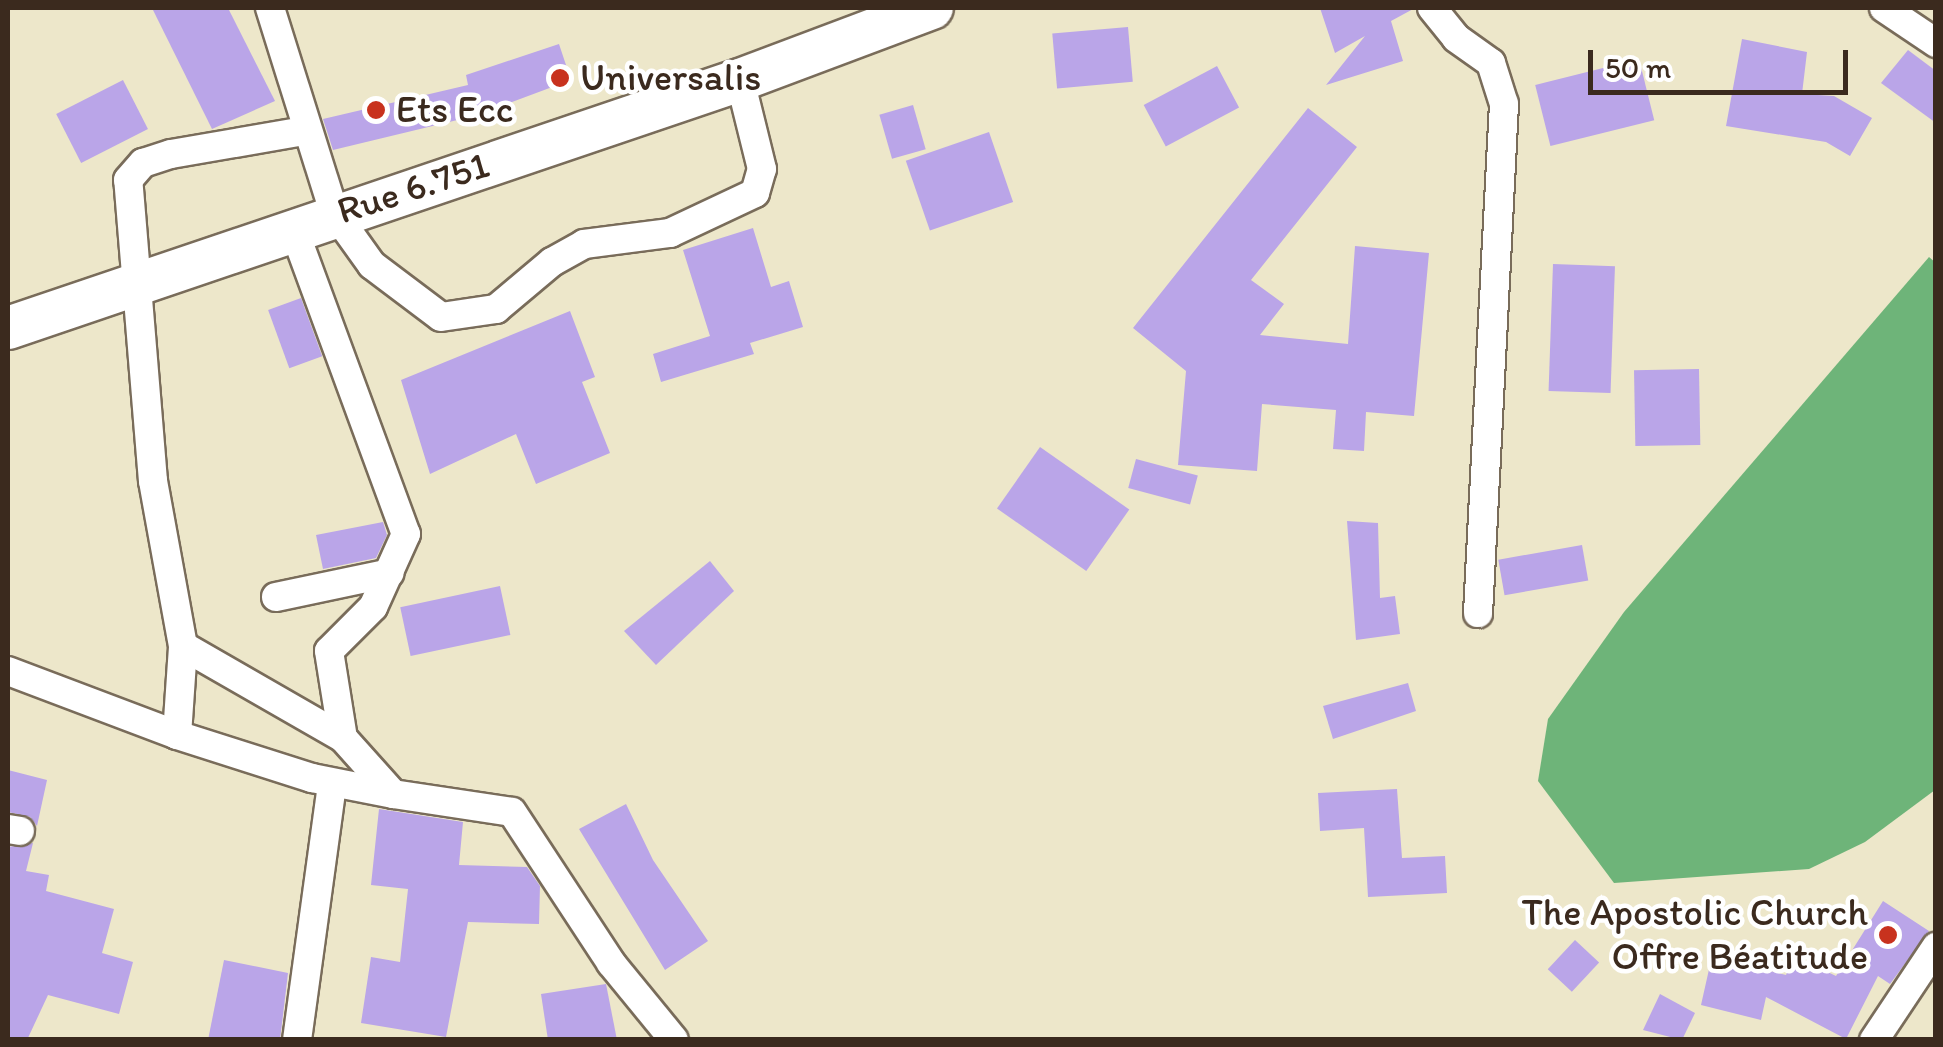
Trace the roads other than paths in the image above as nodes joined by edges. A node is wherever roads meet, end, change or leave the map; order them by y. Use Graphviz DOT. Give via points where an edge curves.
graph roads {
  1 [pos="270,8"];
  2 [pos="1432,8"];
  3 [pos="1884,8"];
  4 [pos="921,9"];
  5 [pos="1935,41"];
  6 [pos="740,80"];
  7 [pos="304,131"];
  8 [pos="334,212"];
  9 [pos="294,230"];
  10 [pos="134,287"];
  11 [pos="8,328"];
  12 [pos="390,573"];
  13 [pos="276,597"];
  14 [pos="1478,614"];
  15 [pos="183,646"];
  16 [pos="8,671"];
  17 [pos="176,735"];
  18 [pos="342,738"];
  19 [pos="332,783"];
  20 [pos="393,794"];
  21 [pos="1936,947"];
  22 [pos="297,1040"];
  23 [pos="674,1040"];
  24 [pos="1874,1040"];
  1 -- 7 [label="street"];
  2 -- 14 [label="street" via="1456,38 1492,64 1504,104"];
  3 -- 5 [label="street"];
  4 -- 6 [label="main road, Rue 6.751"];
  6 -- 8 [label="main road, Rue 6.751"];
  6 -- 8 [label="street" via="762,169 755,193 683,229 564,252 486,314 441,317 372,264"];
  7 -- 8 [label="street"];
  7 -- 10 [label="street" via="143,163 128,180 125,196"];
  8 -- 9 [label="main road, Rue 6.751"];
  9 -- 10 [label="main road, Rue 6.751"];
  9 -- 12 [label="street" via="406,534"];
  10 -- 11 [label="main road, Rue 6.751"];
  10 -- 15 [label="street" via="154,481"];
  12 -- 13 [label="street"];
  12 -- 18 [label="street" via="373,607 329,651"];
  15 -- 17 [label="street"];
  15 -- 18 [label="street"];
  16 -- 17 [label="street"];
  17 -- 19 [label="street"];
  18 -- 20 [label="street"];
  19 -- 20 [label="street"];
  19 -- 22 [label="street"];
  20 -- 23 [label="street" via="512,812 611,963"];
  21 -- 24 [label="street"];
}
